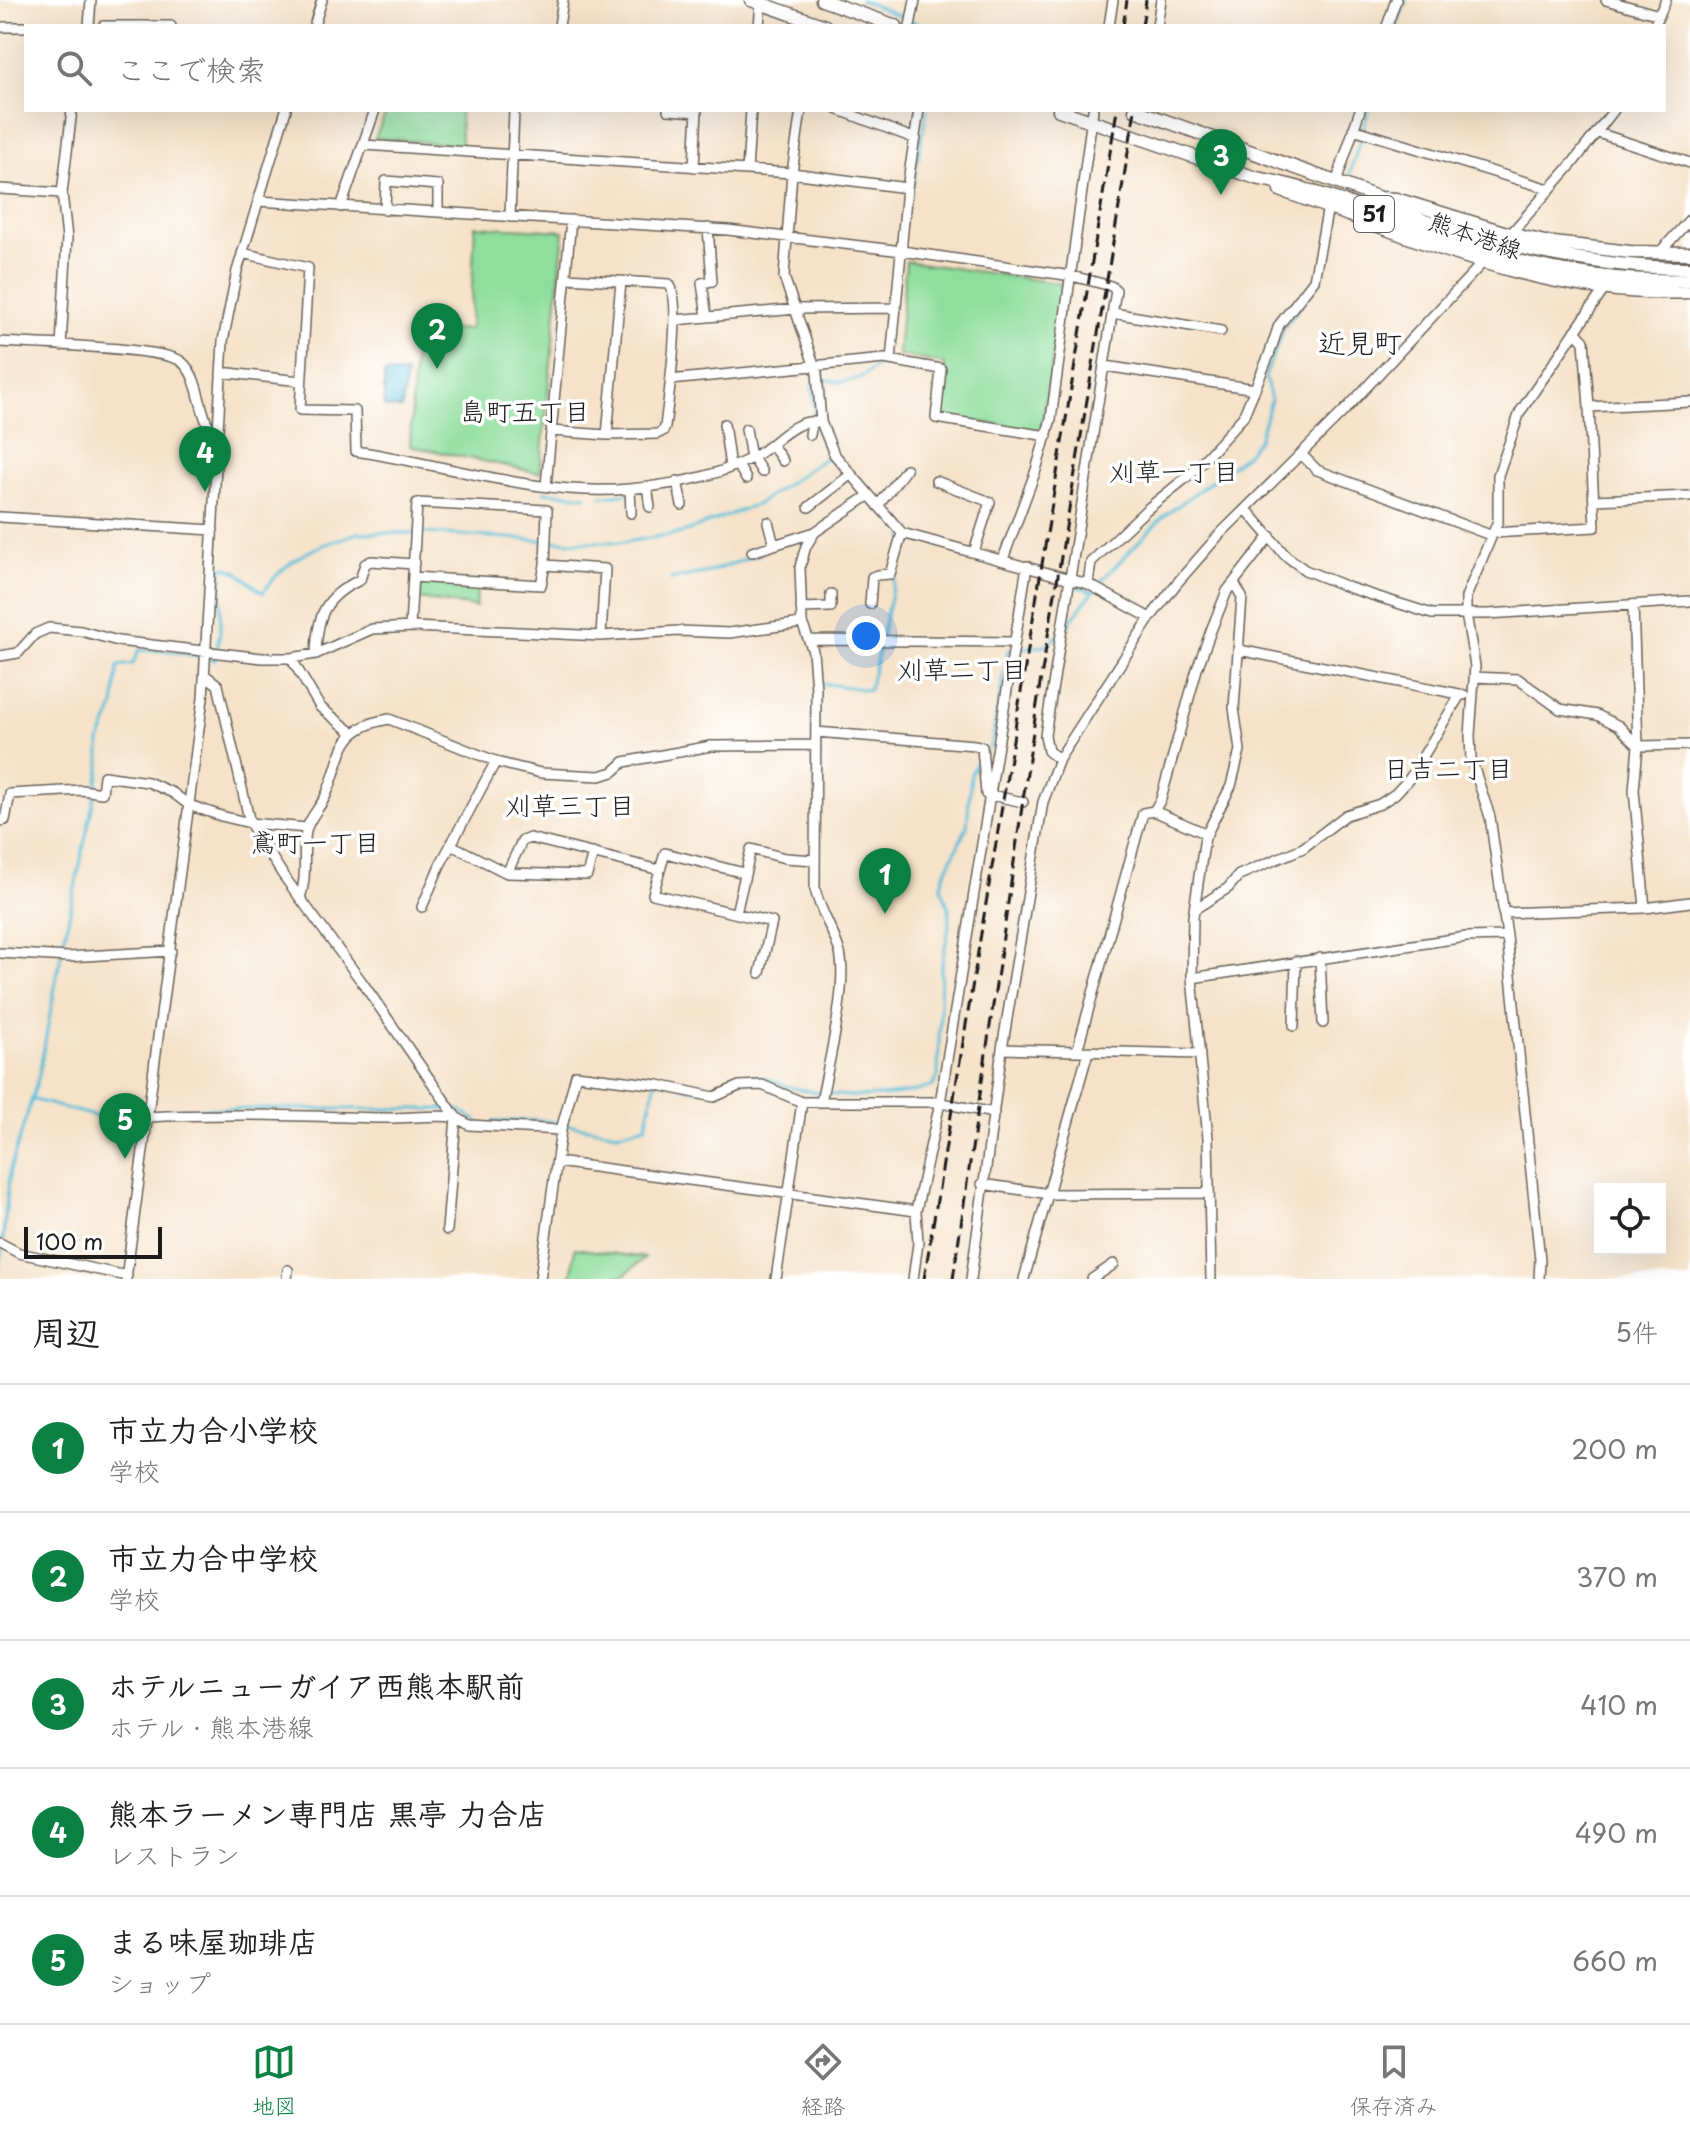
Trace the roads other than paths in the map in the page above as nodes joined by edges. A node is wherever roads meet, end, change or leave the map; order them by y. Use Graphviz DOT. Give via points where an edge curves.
graph roads {
  1 [pos="91,0"];
  2 [pos="322,0"];
  3 [pos="563,0"];
  4 [pos="822,0"];
  5 [pos="915,0"];
  6 [pos="1113,0"];
  7 [pos="1161,0"];
  8 [pos="1396,0"];
  9 [pos="1606,0"];
  10 [pos="1666,0"];
  11 [pos="756,2"];
  12 [pos="1659,15"];
  13 [pos="89,24"];
  14 [pos="315,24"];
  15 [pos="559,24"];
  16 [pos="759,24"];
  17 [pos="819,24"];
  18 [pos="890,24"];
  19 [pos="910,24"];
  20 [pos="1109,24"];
  21 [pos="1157,24"];
  22 [pos="1388,24"];
  23 [pos="1655,24"];
  24 [pos="0,27"];
  25 [pos="24,27"];
  26 [pos="72,112"];
  27 [pos="285,112"];
  28 [pos="374,112"];
  29 [pos="514,112"];
  30 [pos="697,112"];
  31 [pos="751,112"];
  32 [pos="801,112"];
  33 [pos="844,112"];
  34 [pos="919,112"];
  35 [pos="1070,112"];
  36 [pos="1144,112"];
  37 [pos="1359,112"];
  38 [pos="1613,112"];
  39 [pos="1092,116"];
  40 [pos="1353,129"];
  41 [pos="1598,133"];
  42 [pos="916,139"];
  43 [pos="364,145"];
  44 [pos="512,156"];
  45 [pos="1690,163"];
  46 [pos="694,167"];
  47 [pos="747,170"];
  48 [pos="792,173"];
  49 [pos="1256,178"];
  50 [pos="1336,183"];
  51 [pos="907,188"];
  52 [pos="0,189"];
  53 [pos="1549,189"];
  54 [pos="62,193"];
  55 [pos="258,201"];
  56 [pos="341,207"];
  57 [pos="1328,207"];
  58 [pos="385,210"];
  59 [pos="438,212"];
  60 [pos="510,217"];
  61 [pos="1690,219"];
  62 [pos="571,220"];
  63 [pos="708,228"];
  64 [pos="787,236"];
  65 [pos="1506,239"];
  66 [pos="902,251"];
  67 [pos="242,253"];
  68 [pos="1659,253"];
  69 [pos="1690,253"];
  70 [pos="1491,254"];
  71 [pos="1482,264"];
  72 [pos="1690,268"];
  73 [pos="1072,276"];
  74 [pos="567,278"];
  75 [pos="1690,280"];
  76 [pos="621,282"];
  77 [pos="1603,291"];
  78 [pos="1690,292"];
  79 [pos="896,308"];
  80 [pos="796,309"];
  81 [pos="1113,313"];
  82 [pos="707,317"];
  83 [pos="675,320"];
  84 [pos="1221,331"];
  85 [pos="1575,331"];
  86 [pos="0,342"];
  87 [pos="61,346"];
  88 [pos="891,360"];
  89 [pos="814,365"];
  90 [pos="1105,366"];
  91 [pos="221,372"];
  92 [pos="670,380"];
  93 [pos="300,381"];
  94 [pos="1255,389"];
  95 [pos="1690,402"];
  96 [pos="1589,407"];
  97 [pos="817,422"];
  98 [pos="724,424"];
  99 [pos="746,429"];
  100 [pos="551,431"];
  101 [pos="607,435"];
  102 [pos="810,435"];
  103 [pos="1047,436"];
  104 [pos="217,439"];
  105 [pos="772,445"];
  106 [pos="1301,454"];
  107 [pos="752,458"];
  108 [pos="783,461"];
  109 [pos="734,466"];
  110 [pos="906,469"];
  111 [pos="762,472"];
  112 [pos="850,475"];
  113 [pos="746,479"];
  114 [pos="677,481"];
  115 [pos="936,481"];
  116 [pos="546,486"];
  117 [pos="647,486"];
  118 [pos="630,489"];
  119 [pos="868,496"];
  120 [pos="1690,496"];
  121 [pos="1594,500"];
  122 [pos="682,505"];
  123 [pos="878,506"];
  124 [pos="650,507"];
  125 [pos="809,507"];
  126 [pos="1246,509"];
  127 [pos="631,513"];
  128 [pos="0,517"];
  129 [pos="768,522"];
  130 [pos="213,530"];
  131 [pos="815,532"];
  132 [pos="902,533"];
  133 [pos="1491,534"];
  134 [pos="1270,536"];
  135 [pos="774,545"];
  136 [pos="752,552"];
  137 [pos="974,552"];
  138 [pos="1003,559"];
  139 [pos="414,564"];
  140 [pos="545,565"];
  141 [pos="1027,566"];
  142 [pos="413,577"];
  143 [pos="1070,578"];
  144 [pos="1234,583"];
  145 [pos="1088,584"];
  146 [pos="831,594"];
  147 [pos="1690,601"];
  148 [pos="870,604"];
  149 [pos="1633,605"];
  150 [pos="801,608"];
  151 [pos="1466,614"];
  152 [pos="1150,618"];
  153 [pos="802,623"];
  154 [pos="410,627"];
  155 [pos="601,636"];
  156 [pos="809,640"];
  157 [pos="1014,642"];
  158 [pos="1239,650"];
  159 [pos="206,651"];
  160 [pos="316,654"];
  161 [pos="0,656"];
  162 [pos="291,658"];
  163 [pos="205,675"];
  164 [pos="1474,677"];
  165 [pos="1460,695"];
  166 [pos="1472,695"];
  167 [pos="816,732"];
  168 [pos="353,733"];
  169 [pos="816,745"];
  170 [pos="1690,745"];
  171 [pos="1638,746"];
  172 [pos="1059,759"];
  173 [pos="496,761"];
  174 [pos="991,796"];
  175 [pos="1023,802"];
  176 [pos="189,805"];
  177 [pos="1154,811"];
  178 [pos="0,821"];
  179 [pos="250,823"];
  180 [pos="307,828"];
  181 [pos="1207,834"];
  182 [pos="451,845"];
  183 [pos="593,853"];
  184 [pos="815,860"];
  185 [pos="660,870"];
  186 [pos="507,873"];
  187 [pos="744,873"];
  188 [pos="300,898"];
  189 [pos="1690,902"];
  190 [pos="422,907"];
  191 [pos="1645,908"];
  192 [pos="1195,909"];
  193 [pos="736,913"];
  194 [pos="1503,913"];
  195 [pos="1507,936"];
  196 [pos="171,951"];
  197 [pos="0,953"];
  198 [pos="1320,958"];
  199 [pos="1296,961"];
  200 [pos="760,973"];
  201 [pos="1192,978"];
  202 [pos="1323,1023"];
  203 [pos="1294,1026"];
  204 [pos="1002,1049"];
  205 [pos="1077,1051"];
  206 [pos="1088,1052"];
  207 [pos="1200,1054"];
  208 [pos="802,1102"];
  209 [pos="821,1102"];
  210 [pos="940,1103"];
  211 [pos="994,1113"];
  212 [pos="147,1117"];
  213 [pos="456,1117"];
  214 [pos="561,1130"];
  215 [pos="557,1162"];
  216 [pos="982,1184"];
  217 [pos="1209,1193"];
  218 [pos="1050,1194"];
  219 [pos="788,1195"];
  220 [pos="916,1211"];
  221 [pos="447,1230"];
  222 [pos="0,1243"];
  223 [pos="1114,1264"];
  224 [pos="127,1278"];
  225 [pos="540,1279"];
  226 [pos="776,1279"];
  227 [pos="913,1279"];
  228 [pos="971,1279"];
  229 [pos="1024,1279"];
  230 [pos="1092,1279"];
  231 [pos="1211,1279"];
  232 [pos="1539,1279"];
  1 -- 13 [label="street"];
  2 -- 14 [label="street"];
  3 -- 15 [label="street"];
  4 -- 18 [label="main road"];
  5 -- 19 [label="street"];
  6 -- 20 [label="street"];
  7 -- 21 [label="street"];
  8 -- 22 [label="street"];
  9 -- 12 [label="street"];
  10 -- 12 [label="street"];
  11 -- 16 [label="street"];
  11 -- 17 [label="main road"];
  12 -- 23 [label="street"];
  24 -- 25 [label="street"];
  26 -- 54 [label="street"];
  27 -- 55 [label="street"];
  28 -- 43 [label="street"];
  29 -- 44 [label="street"];
  30 -- 46 [label="street"];
  31 -- 47 [label="street"];
  32 -- 48 [label="street"];
  33 -- 42 [label="street"];
  34 -- 42 [label="street"];
  35 -- 39 [label="main road, 熊本港線 / 51"];
  36 -- 50 [label="main road, 熊本港線 / 51"];
  37 -- 40 [label="street"];
  38 -- 41 [label="street"];
  39 -- 49 [label="main road, 熊本港線 / 51"];
  39 -- 73 [label="street"];
  40 -- 50 [label="street"];
  40 -- 53 [label="street"];
  41 -- 45 [label="street"];
  41 -- 53 [label="street"];
  42 -- 51 [label="street"];
  43 -- 44 [label="street"];
  43 -- 56 [label="street"];
  44 -- 46 [label="street"];
  44 -- 60 [label="street"];
  46 -- 47 [label="street"];
  47 -- 48 [label="street"];
  48 -- 51 [label="street"];
  48 -- 64 [label="street"];
  49 -- 57 [label="main road, 熊本港線 / 51"];
  49 -- 70 [label="main road, 熊本港線 / 51"];
  50 -- 65 [label="main road, 熊本港線 / 51"];
  51 -- 66 [label="street"];
  52 -- 54 [label="street"];
  53 -- 65 [label="street"];
  54 -- 87 [label="street" via="67,238"];
  55 -- 56 [label="street"];
  55 -- 67 [label="street"];
  56 -- 58 [label="street"];
  57 -- 71 [label="main road, 熊本港線 / 51"];
  57 -- 94 [label="street" via="1314,280 1279,325"];
  58 -- 59 [label="street"];
  58 -- 59 [label="street" via="386,181 438,185"];
  59 -- 60 [label="street"];
  60 -- 62 [label="street"];
  61 -- 68 [label="street"];
  62 -- 63 [label="street"];
  62 -- 74 [label="street"];
  63 -- 64 [label="street"];
  63 -- 82 [label="street" via="712,281 702,283"];
  64 -- 66 [label="street"];
  64 -- 80 [label="street" via="784,277"];
  65 -- 68 [label="main road, 熊本港線 / 51"];
  65 -- 70 [label="street"];
  65 -- 72 [label="main road, 熊本港線 / 51" via="1585,261"];
  66 -- 73 [label="street"];
  66 -- 79 [label="street"];
  67 -- 91 [label="street" via="231,292"];
  67 -- 93 [label="street" via="308,268"];
  68 -- 69 [label="main road, 熊本港線 / 51"];
  70 -- 71 [label="street"];
  70 -- 75 [label="main road, 熊本港線 / 51" via="1583,274"];
  71 -- 77 [label="main road, 熊本港線 / 51"];
  71 -- 106 [label="street"];
  73 -- 81 [label="street" via="1116,290"];
  73 -- 103 [label="street"];
  74 -- 76 [label="street"];
  74 -- 100 [label="street"];
  76 -- 83 [label="street" via="669,284"];
  76 -- 101 [label="street"];
  77 -- 78 [label="main road, 熊本港線 / 51"];
  77 -- 85 [label="street"];
  79 -- 80 [label="street"];
  79 -- 88 [label="street"];
  80 -- 82 [label="street"];
  80 -- 89 [label="street"];
  81 -- 84 [label="street"];
  81 -- 90 [label="street"];
  82 -- 83 [label="street"];
  83 -- 92 [label="street"];
  85 -- 96 [label="street" via="1584,341"];
  85 -- 133 [label="street" via="1520,412 1500,462 1498,521"];
  86 -- 87 [label="street"];
  87 -- 104 [label="street" via="164,354 183,362 202,416"];
  88 -- 89 [label="street"];
  88 -- 103 [label="street" via="941,369 936,418"];
  89 -- 92 [label="street"];
  89 -- 97 [label="street"];
  90 -- 94 [label="street"];
  90 -- 143 [label="street"];
  91 -- 93 [label="street"];
  91 -- 104 [label="street"];
  92 -- 101 [label="street" via="663,431"];
  93 -- 116 [label="street" via="300,410 355,411 356,451"];
  94 -- 145 [label="street" via="1243,417 1215,451 1091,562"];
  95 -- 96 [label="street"];
  96 -- 121 [label="street"];
  97 -- 102 [label="street"];
  97 -- 105 [label="street" via="797,425"];
  97 -- 112 [label="street"];
  98 -- 109 [label="street"];
  99 -- 107 [label="street"];
  100 -- 101 [label="street"];
  100 -- 116 [label="street"];
  103 -- 138 [label="street"];
  104 -- 130 [label="street"];
  105 -- 107 [label="street"];
  105 -- 108 [label="street"];
  106 -- 126 [label="street"];
  106 -- 133 [label="street" via="1317,470"];
  107 -- 109 [label="street"];
  107 -- 111 [label="street"];
  109 -- 113 [label="street"];
  109 -- 114 [label="street"];
  110 -- 123 [label="street"];
  112 -- 119 [label="street"];
  112 -- 125 [label="street"];
  114 -- 117 [label="street"];
  114 -- 122 [label="street"];
  115 -- 137 [label="street" via="990,502"];
  116 -- 118 [label="street"];
  117 -- 118 [label="street"];
  117 -- 124 [label="street"];
  118 -- 127 [label="street"];
  119 -- 123 [label="street"];
  119 -- 131 [label="street"];
  120 -- 121 [label="street"];
  121 -- 133 [label="street" via="1595,527"];
  123 -- 132 [label="street"];
  126 -- 134 [label="street"];
  126 -- 152 [label="street"];
  128 -- 130 [label="street"];
  129 -- 135 [label="street"];
  130 -- 159 [label="street"];
  131 -- 135 [label="street"];
  131 -- 150 [label="street" via="801,557"];
  132 -- 137 [label="street"];
  132 -- 148 [label="street" via="890,574 873,576"];
  133 -- 151 [label="street" via="1466,597"];
  134 -- 144 [label="street"];
  134 -- 151 [label="street" via="1305,570 1432,614"];
  135 -- 136 [label="street"];
  137 -- 138 [label="street"];
  138 -- 141 [label="street"];
  139 -- 140 [label="street" via="417,503 547,510"];
  139 -- 142 [label="street"];
  139 -- 160 [label="street" via="365,564 360,580 341,588 321,614"];
  140 -- 142 [label="street" via="541,585"];
  140 -- 155 [label="street" via="605,569"];
  141 -- 143 [label="street"];
  141 -- 157 [label="street"];
  142 -- 154 [label="street"];
  143 -- 145 [label="street"];
  143 -- 172 [label="street" via="1045,735 1048,751"];
  144 -- 158 [label="street" via="1242,597"];
  144 -- 177 [label="street" via="1212,628"];
  145 -- 152 [label="street"];
  146 -- 150 [label="street" via="831,607"];
  147 -- 149 [label="street"];
  149 -- 151 [label="street"];
  149 -- 171 [label="street"];
  150 -- 153 [label="street"];
  151 -- 164 [label="street"];
  152 -- 172 [label="street"];
  153 -- 155 [label="street" via="729,633"];
  153 -- 156 [label="street"];
  154 -- 155 [label="street"];
  154 -- 160 [label="street" via="370,629"];
  156 -- 157 [label="street"];
  156 -- 167 [label="street" via="816,676"];
  157 -- 174 [label="street"];
  158 -- 165 [label="street"];
  158 -- 181 [label="street" via="1234,708 1240,750 1231,786"];
  159 -- 161 [label="street" via="49,628 35,634 18,653"];
  159 -- 162 [label="street"];
  159 -- 163 [label="street"];
  160 -- 162 [label="street"];
  162 -- 168 [label="street" via="320,707"];
  163 -- 176 [label="street"];
  163 -- 179 [label="street" via="218,685"];
  164 -- 166 [label="street"];
  164 -- 171 [label="street" via="1518,679 1560,709 1597,715 1619,726"];
  165 -- 166 [label="street"];
  165 -- 192 [label="street" via="1395,794 1346,815 1303,848 1239,875"];
  166 -- 194 [label="street" via="1471,759 1490,817"];
  167 -- 169 [label="street"];
  167 -- 174 [label="street" via="982,747 986,794"];
  168 -- 173 [label="street" via="369,722 389,719"];
  168 -- 180 [label="street"];
  169 -- 173 [label="street" via="711,746 634,759 600,776 541,773"];
  169 -- 184 [label="street"];
  170 -- 171 [label="street"];
  171 -- 191 [label="street" via="1634,790"];
  172 -- 204 [label="street" via="1043,802"];
  173 -- 182 [label="street"];
  174 -- 175 [label="street"];
  174 -- 210 [label="street"];
  176 -- 178 [label="street" via="148,782 104,776 102,793 10,794 5,820"];
  176 -- 179 [label="street"];
  176 -- 196 [label="street"];
  177 -- 181 [label="street"];
  177 -- 205 [label="street" via="1143,813"];
  179 -- 180 [label="street"];
  179 -- 188 [label="street"];
  180 -- 188 [label="street"];
  181 -- 192 [label="street"];
  182 -- 186 [label="street"];
  182 -- 190 [label="street"];
  183 -- 185 [label="street"];
  183 -- 186 [label="street" via="587,875"];
  183 -- 186 [label="street" via="530,838 522,841"];
  184 -- 187 [label="street" via="751,849"];
  184 -- 209 [label="street" via="815,889 842,967"];
  185 -- 187 [label="street" via="665,853"];
  185 -- 193 [label="street" via="653,894"];
  187 -- 193 [label="street"];
  188 -- 213 [label="street"];
  189 -- 191 [label="street"];
  191 -- 194 [label="street"];
  192 -- 201 [label="street"];
  193 -- 200 [label="street" via="772,922"];
  194 -- 195 [label="street"];
  195 -- 198 [label="street"];
  195 -- 232 [label="street"];
  196 -- 197 [label="street" via="68,957"];
  196 -- 212 [label="street"];
  198 -- 199 [label="street"];
  198 -- 202 [label="street"];
  199 -- 201 [label="street"];
  199 -- 203 [label="street"];
  201 -- 207 [label="street"];
  204 -- 205 [label="street"];
  204 -- 211 [label="street"];
  205 -- 206 [label="street"];
  206 -- 207 [label="street"];
  206 -- 218 [label="street"];
  207 -- 217 [label="street"];
  208 -- 209 [label="street"];
  208 -- 214 [label="street" via="762,1085 739,1086 714,1097 576,1075"];
  208 -- 219 [label="street"];
  209 -- 210 [label="street"];
  210 -- 211 [label="street"];
  210 -- 220 [label="street"];
  211 -- 216 [label="street"];
  212 -- 213 [label="street"];
  212 -- 224 [label="street"];
  213 -- 214 [label="street" via="469,1125"];
  213 -- 221 [label="street"];
  214 -- 215 [label="street"];
  215 -- 219 [label="street"];
  215 -- 225 [label="street"];
  216 -- 218 [label="street"];
  216 -- 228 [label="street"];
  217 -- 218 [label="street"];
  217 -- 231 [label="street"];
  218 -- 229 [label="street"];
  219 -- 220 [label="street"];
  219 -- 226 [label="street"];
  220 -- 227 [label="street"];
  222 -- 224 [label="street" via="19,1253"];
  223 -- 230 [label="street"];
}
